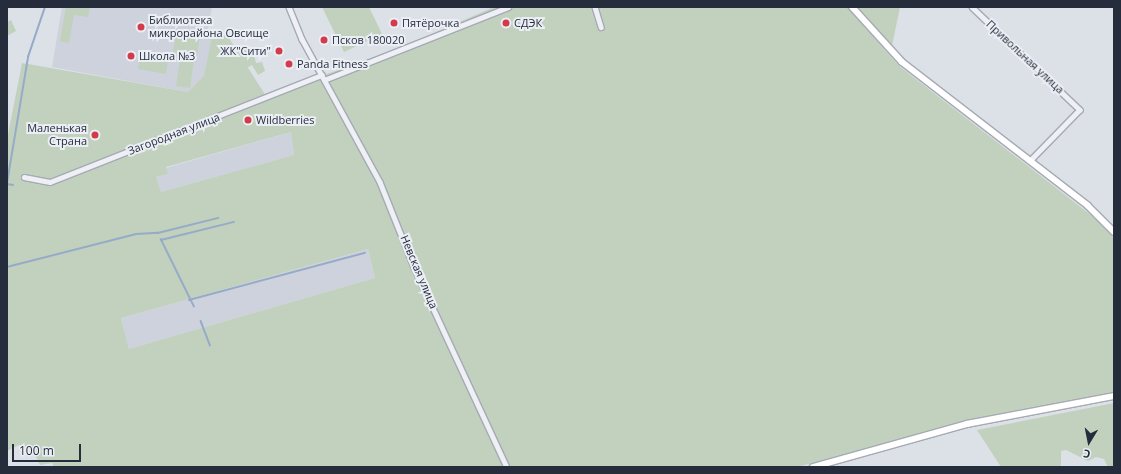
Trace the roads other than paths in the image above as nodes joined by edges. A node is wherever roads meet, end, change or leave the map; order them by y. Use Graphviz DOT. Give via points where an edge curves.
graph roads {
  1 [pos="289,7"];
  2 [pos="508,7"];
  3 [pos="595,7"];
  4 [pos="852,7"];
  5 [pos="972,7"];
  6 [pos="601,27"];
  7 [pos="323,78"];
  8 [pos="1030,161"];
  9 [pos="24,177"];
  10 [pos="1114,232"];
  11 [pos="1114,396"];
  12 [pos="507,467"];
  13 [pos="813,467"];
  1 -- 7 [label="street, Невская улица"];
  2 -- 7 [label="street, Загородная улица"];
  3 -- 6 [label="street"];
  4 -- 8 [label="street" via="902,62"];
  5 -- 8 [label="street, Привольная улица" via="1080,110"];
  7 -- 9 [label="street, Загородная улица" via="50,182"];
  7 -- 12 [label="street, Невская улица" via="380,182 414,267"];
  8 -- 10 [label="street" via="1088,206"];
  11 -- 13 [label="street" via="968,424"];
}
